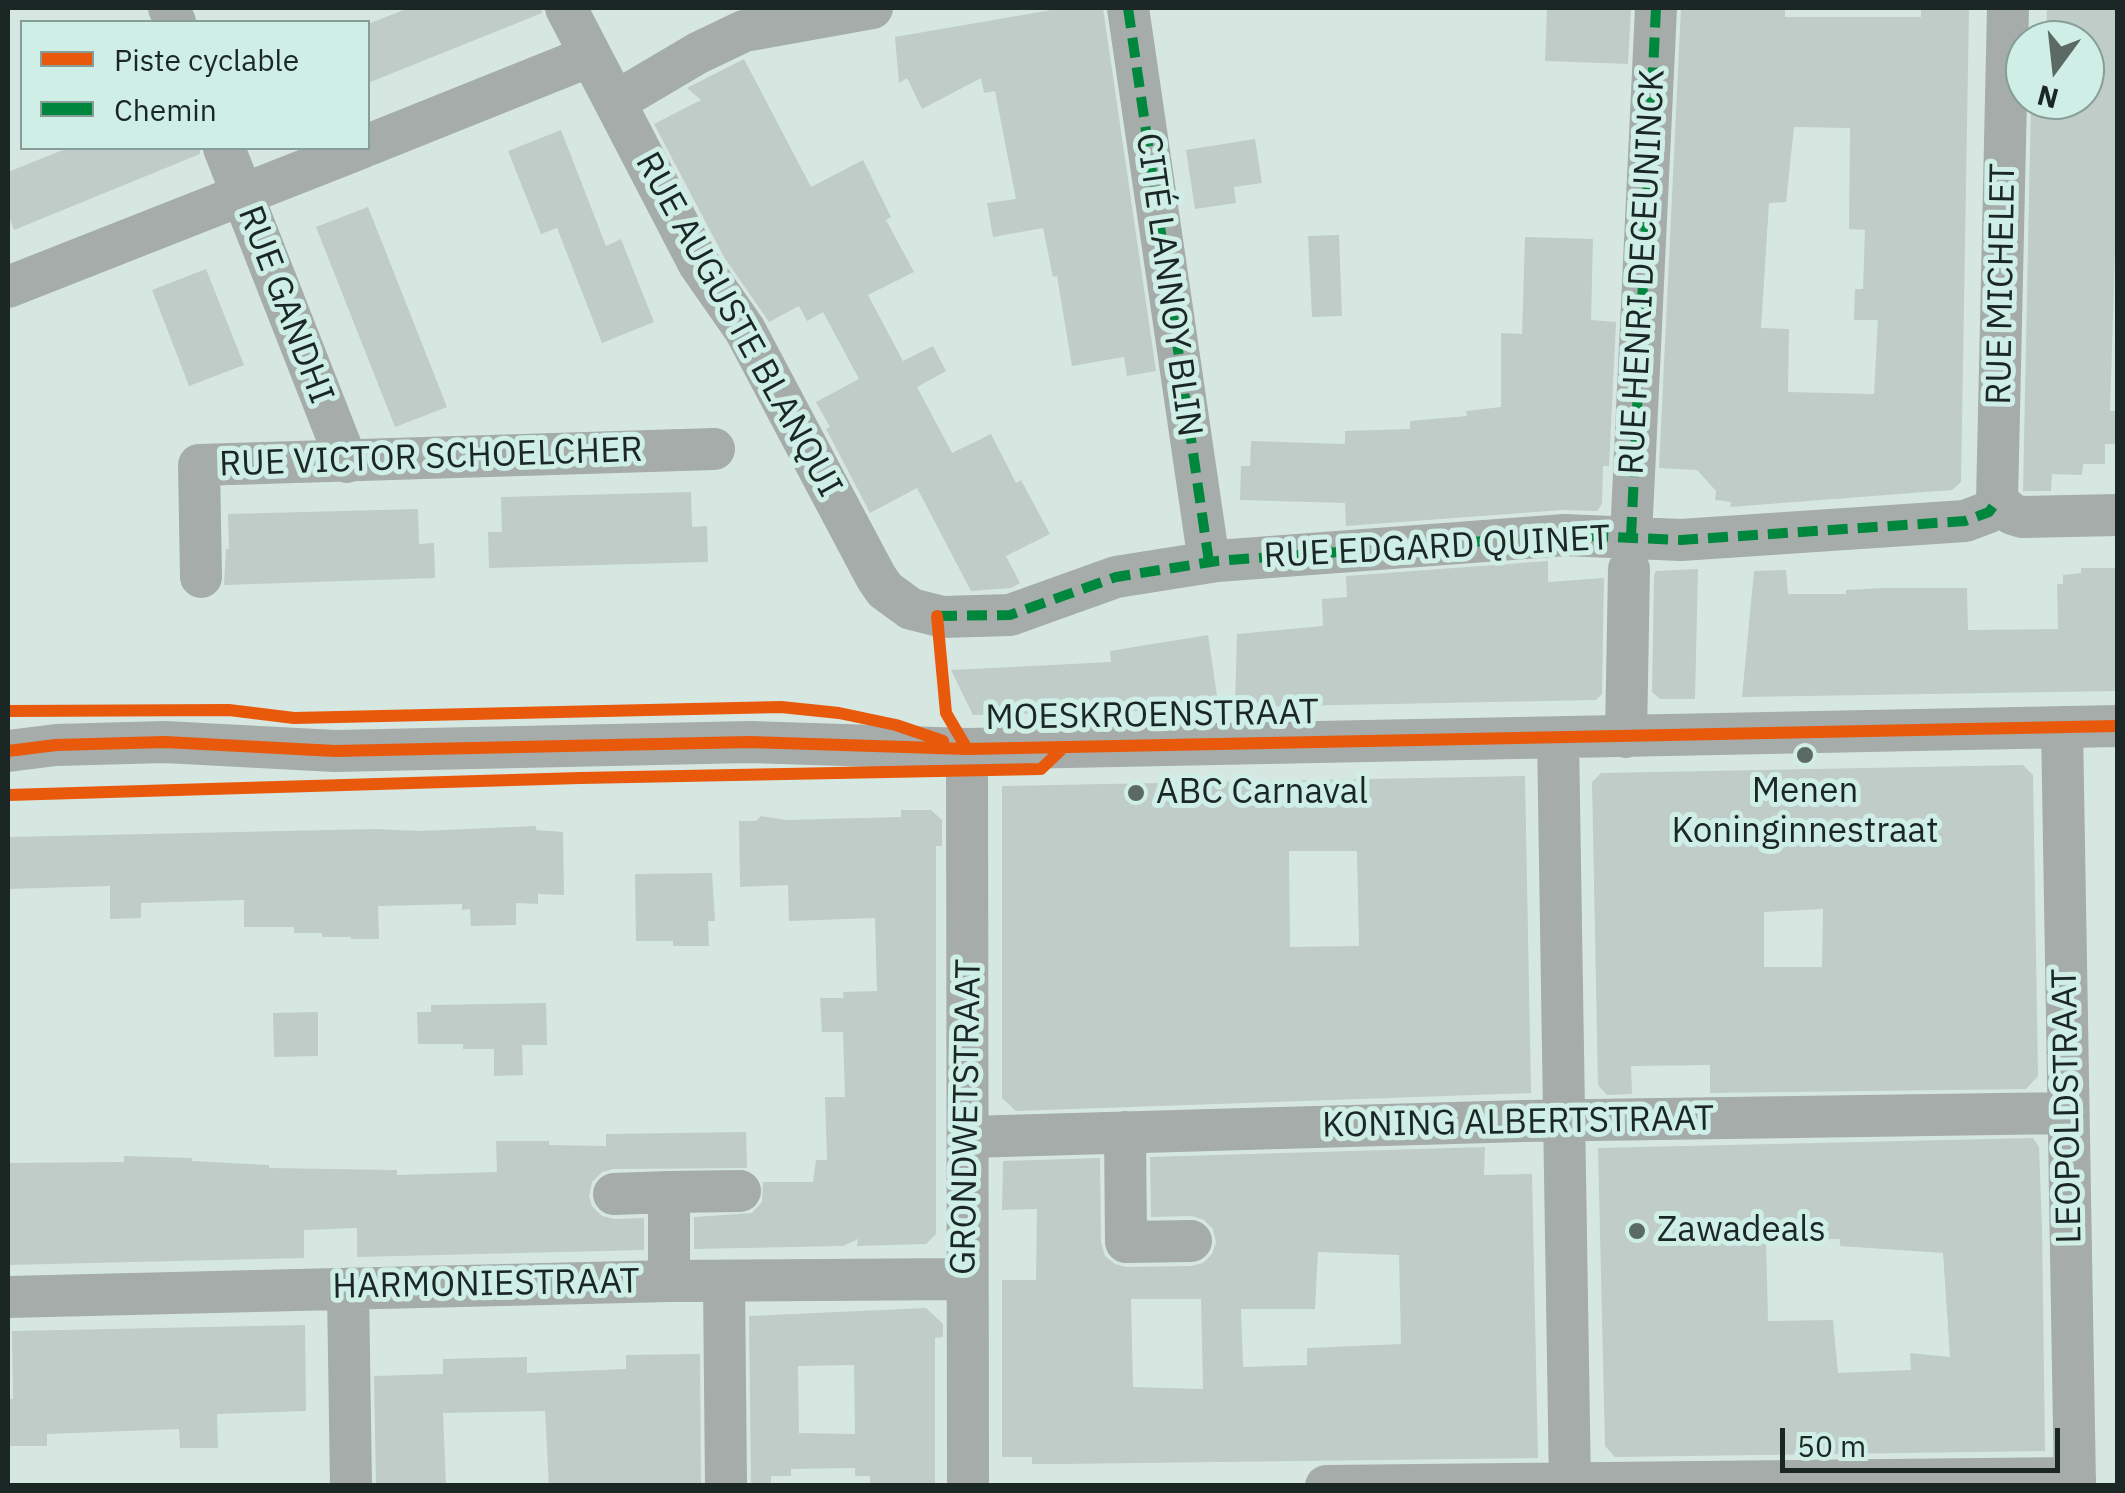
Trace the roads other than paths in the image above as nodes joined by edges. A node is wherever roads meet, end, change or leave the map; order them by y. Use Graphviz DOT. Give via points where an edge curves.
graph roads {
  1 [pos="567,8"];
  2 [pos="872,8"];
  3 [pos="1128,8"];
  4 [pos="1656,8"];
  5 [pos="2008,8"];
  6 [pos="590,56"];
  7 [pos="616,102"];
  8 [pos="370,144"];
  9 [pos="225,150"];
  10 [pos="354,150"];
  11 [pos="242,196"];
  12 [pos="8,287"];
  13 [pos="714,449"];
  14 [pos="347,462"];
  15 [pos="1998,501"];
  16 [pos="2118,516"];
  17 [pos="1630,553"];
  18 [pos="1209,562"];
  19 [pos="200,577"];
  20 [pos="936,616"];
  21 [pos="2118,726"];
  22 [pos="2062,727"];
  23 [pos="1626,737"];
  24 [pos="1558,738"];
  25 [pos="966,750"];
  26 [pos="8,751"];
  27 [pos="2067,1113"];
  28 [pos="1564,1120"];
  29 [pos="1124,1132"];
  30 [pos="969,1136"];
  31 [pos="740,1190"];
  32 [pos="669,1192"];
  33 [pos="614,1194"];
  34 [pos="1191,1242"];
  35 [pos="966,1279"];
  36 [pos="670,1281"];
  37 [pos="724,1281"];
  38 [pos="348,1288"];
  39 [pos="8,1297"];
  40 [pos="2075,1482"];
  41 [pos="1690,1484"];
  42 [pos="1570,1485"];
  43 [pos="352,1486"];
  44 [pos="726,1486"];
  45 [pos="968,1486"];
  46 [pos="1326,1486"];
  1 -- 6 [label="street, RUE AUGUSTE BLANQUI"];
  2 -- 7 [label="street" via="744,31"];
  3 -- 18 [label="street, CITÉ LANNOY BLIN"];
  4 -- 17 [label="street, RUE HENRI DECEUNINCK"];
  5 -- 15 [label="street, RUE MICHELET"];
  6 -- 7 [label="street, RUE AUGUSTE BLANQUI"];
  6 -- 8 [label="street"];
  7 -- 20 [label="street, RUE AUGUSTE BLANQUI" via="876,578 896,600"];
  9 -- 11 [label="street, RUE GANDHI"];
  10 -- 11 [label="street"];
  11 -- 12 [label="street"];
  11 -- 14 [label="street, RUE GANDHI"];
  13 -- 14 [label="street, RUE VICTOR SCHOELCHER"];
  14 -- 19 [label="street, RUE VICTOR SCHOELCHER" via="199,465"];
  15 -- 16 [label="street" via="2022,518"];
  15 -- 17 [label="street, RUE EDGARD QUINET" via="1965,521 1680,540"];
  17 -- 18 [label="street, RUE EDGARD QUINET" via="1565,536"];
  17 -- 23 [label="street, RUE HENRI DECEUNINCK"];
  18 -- 20 [label="street, RUE EDGARD QUINET" via="1116,576 1010,615"];
  21 -- 22 [label="street, MOESKROENSTRAAT"];
  22 -- 23 [label="street, MOESKROENSTRAAT"];
  22 -- 27 [label="street, LEOPOLDSTRAAT"];
  23 -- 24 [label="street, MOESKROENSTRAAT"];
  24 -- 25 [label="street, MOESKROENSTRAAT"];
  24 -- 28 [label="street"];
  25 -- 26 [label="street, MOESKROENSTRAAT" via="750,742 335,751 165,742"];
  25 -- 30 [label="street, GRONDWETSTRAAT"];
  27 -- 28 [label="street, KONING ALBERTSTRAAT"];
  27 -- 40 [label="street, LEOPOLDSTRAAT"];
  28 -- 29 [label="street, KONING ALBERTSTRAAT"];
  28 -- 42 [label="street"];
  29 -- 30 [label="street, KONING ALBERTSTRAAT"];
  29 -- 34 [label="street" via="1126,1242"];
  30 -- 35 [label="street, GRONDWETSTRAAT"];
  31 -- 32 [label="street"];
  32 -- 33 [label="street"];
  32 -- 36 [label="street"];
  35 -- 37 [label="street, HARMONIESTRAAT"];
  35 -- 45 [label="street, GRONDWETSTRAAT"];
  36 -- 37 [label="street, HARMONIESTRAAT"];
  36 -- 38 [label="street, HARMONIESTRAAT"];
  37 -- 44 [label="street"];
  38 -- 39 [label="street, HARMONIESTRAAT"];
  38 -- 43 [label="street"];
  40 -- 41 [label="street"];
  41 -- 42 [label="street"];
  42 -- 46 [label="street"];
}
